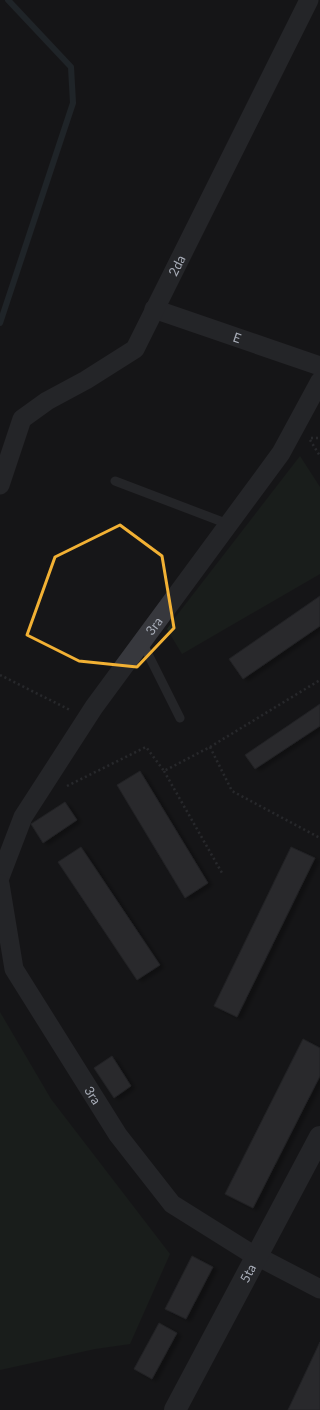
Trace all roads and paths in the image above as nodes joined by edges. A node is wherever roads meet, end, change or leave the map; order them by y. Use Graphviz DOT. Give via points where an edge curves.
graph roads {
  1 [pos="309,0"];
  2 [pos="154,309"];
  3 [pos="320,366"];
  4 [pos="320,381"];
  5 [pos="309,438"];
  6 [pos="320,438"];
  7 [pos="115,481"];
  8 [pos="0,485"];
  9 [pos="228,524"];
  10 [pos="142,642"];
  11 [pos="0,675"];
  12 [pos="320,680"];
  13 [pos="87,718"];
  14 [pos="180,718"];
  15 [pos="210,747"];
  16 [pos="164,771"];
  17 [pos="61,789"];
  18 [pos="320,838"];
  19 [pos="222,873"];
  20 [pos="0,877"];
  21 [pos="0,884"];
  22 [pos="320,1137"];
  23 [pos="257,1256"];
  24 [pos="320,1289"];
  25 [pos="175,1410"];
  1 -- 2 [label="street, 2da"];
  2 -- 3 [label="street, E"];
  2 -- 8 [label="street, 2da" via="135,349 47,401 22,419"];
  4 -- 9 [label="street, 3ra" via="281,452"];
  5 -- 6 [label="path"];
  7 -- 9 [label="lane"];
  9 -- 10 [label="street, 3ra"];
  10 -- 13 [label="street, 3ra"];
  10 -- 14 [label="lane"];
  11 -- 13 [label="path"];
  12 -- 15 [label="path"];
  13 -- 20 [label="street, 3ra" via="24,817"];
  15 -- 16 [label="path"];
  15 -- 18 [label="path" via="232,791"];
  16 -- 17 [label="path" via="146,747"];
  16 -- 19 [label="path"];
  21 -- 23 [label="street, 3ra" via="14,969 118,1135 172,1204"];
  22 -- 23 [label="street, 5ta"];
  23 -- 24 [label="street, 3ra"];
  23 -- 25 [label="street, 5ta"];
}
